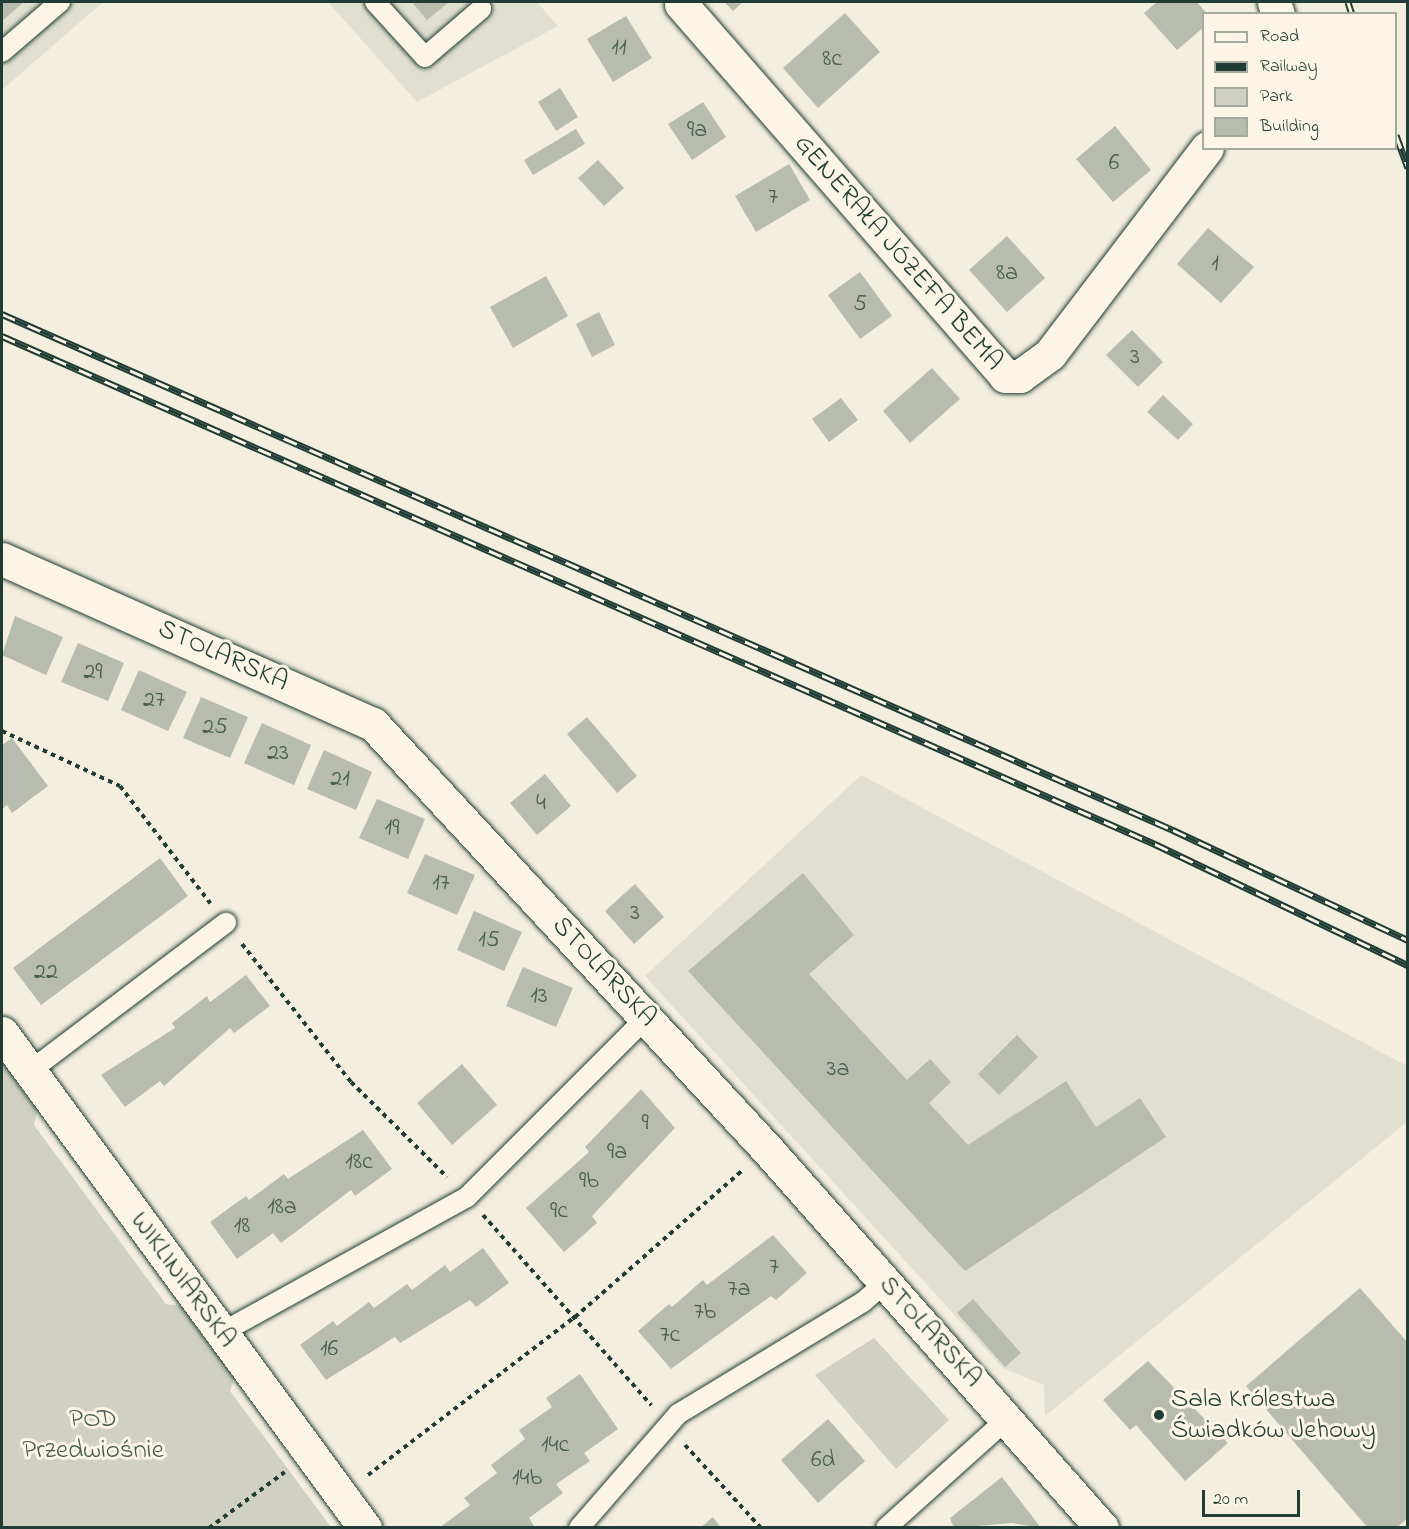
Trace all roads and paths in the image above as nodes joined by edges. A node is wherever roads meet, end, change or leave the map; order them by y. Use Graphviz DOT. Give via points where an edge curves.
graph roads {
  1 [pos="60,2"];
  2 [pos="375,2"];
  3 [pos="681,4"];
  4 [pos="481,9"];
  5 [pos="2,52"];
  6 [pos="1204,150"];
  7 [pos="2,559"];
  8 [pos="2,731"];
  9 [pos="226,923"];
  10 [pos="647,1017"];
  11 [pos="2,1033"];
  12 [pos="30,1071"];
  13 [pos="767,1149"];
  14 [pos="467,1197"];
  15 [pos="886,1282"];
  16 [pos="574,1317"];
  17 [pos="221,1333"];
  18 [pos="1007,1419"];
  19 [pos="668,1425"];
  20 [pos="254,1494"];
  21 [pos="342,1496"];
  22 [pos="209,1527"];
  23 [pos="365,1527"];
  24 [pos="579,1527"];
  25 [pos="761,1527"];
  26 [pos="886,1527"];
  27 [pos="1102,1527"];
  1 -- 5 [label="lane"];
  2 -- 4 [label="lane" via="425,57"];
  3 -- 6 [label="street, GENERAŁA JÓZEFA BEMA" via="1005,376 1020,376 1050,354"];
  7 -- 10 [label="street, STOLARSKA" via="373,724"];
  8 -- 9 [label="path" via="120,786"];
  9 -- 12 [label="lane"];
  9 -- 14 [label="path" via="351,1082"];
  10 -- 13 [label="street, STOLARSKA"];
  10 -- 14 [label="lane"];
  11 -- 12 [label="street, WIKLINIARSKA"];
  12 -- 17 [label="street, WIKLINIARSKA"];
  13 -- 15 [label="street, STOLARSKA"];
  13 -- 16 [label="path"];
  14 -- 16 [label="path"];
  14 -- 17 [label="lane"];
  15 -- 18 [label="street, STOLARSKA"];
  15 -- 19 [label="lane"];
  16 -- 19 [label="path"];
  16 -- 21 [label="path"];
  17 -- 21 [label="street, WIKLINIARSKA"];
  18 -- 26 [label="lane"];
  18 -- 27 [label="street, STOLARSKA"];
  19 -- 24 [label="lane"];
  19 -- 25 [label="path"];
  20 -- 22 [label="path"];
  21 -- 23 [label="street, WIKLINIARSKA"];
}
